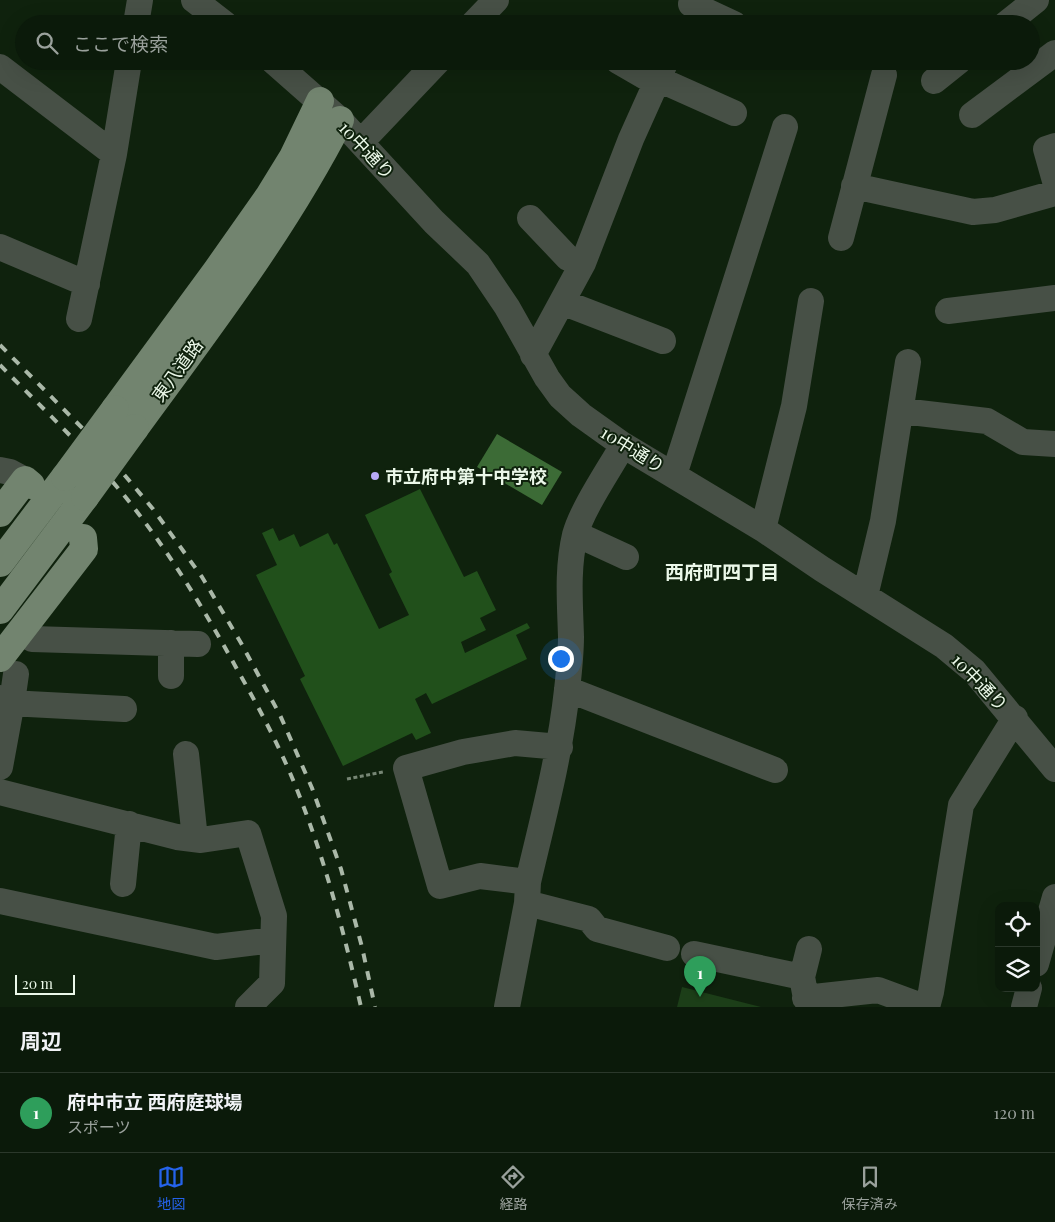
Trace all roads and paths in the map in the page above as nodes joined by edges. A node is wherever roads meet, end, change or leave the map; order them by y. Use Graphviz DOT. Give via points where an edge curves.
graph roads {
  1 [pos="140,0"];
  2 [pos="194,0"];
  3 [pos="1036,0"];
  4 [pos="689,9"];
  5 [pos="138,15"];
  6 [pos="213,15"];
  7 [pos="707,15"];
  8 [pos="1017,15"];
  9 [pos="1055,53"];
  10 [pos="1040,64"];
  11 [pos="0,67"];
  12 [pos="128,70"];
  13 [pos="284,70"];
  14 [pos="429,70"];
  15 [pos="647,70"];
  16 [pos="948,70"];
  17 [pos="1032,70"];
  18 [pos="660,74"];
  19 [pos="884,75"];
  20 [pos="934,81"];
  21 [pos="320,101"];
  22 [pos="734,112"];
  23 [pos="972,115"];
  24 [pos="340,120"];
  25 [pos="785,127"];
  26 [pos="361,142"];
  27 [pos="1055,146"];
  28 [pos="114,154"];
  29 [pos="1055,182"];
  30 [pos="854,186"];
  31 [pos="1055,193"];
  32 [pos="530,218"];
  33 [pos="842,238"];
  34 [pos="0,247"];
  35 [pos="583,263"];
  36 [pos="88,284"];
  37 [pos="1055,298"];
  38 [pos="811,301"];
  39 [pos="562,302"];
  40 [pos="948,311"];
  41 [pos="79,319"];
  42 [pos="663,341"];
  43 [pos="533,355"];
  44 [pos="908,362"];
  45 [pos="902,411"];
  46 [pos="1055,444"];
  47 [pos="623,445"];
  48 [pos="0,470"];
  49 [pos="674,475"];
  50 [pos="28,482"];
  51 [pos="0,513"];
  52 [pos="763,529"];
  53 [pos="576,534"];
  54 [pos="83,538"];
  55 [pos="626,557"];
  56 [pos="0,563"];
  57 [pos="865,596"];
  58 [pos="0,610"];
  59 [pos="21,631"];
  60 [pos="171,643"];
  61 [pos="198,644"];
  62 [pos="8,666"];
  63 [pos="171,676"];
  64 [pos="568,689"];
  65 [pos="4,700"];
  66 [pos="124,709"];
  67 [pos="1014,718"];
  68 [pos="560,747"];
  69 [pos="186,754"];
  70 [pos="0,767"];
  71 [pos="406,768"];
  72 [pos="1055,769"];
  73 [pos="775,770"];
  74 [pos="347,778"];
  75 [pos="0,792"];
  76 [pos="129,824"];
  77 [pos="195,839"];
  78 [pos="123,884"];
  79 [pos="528,892"];
  80 [pos="1055,897"];
  81 [pos="0,901"];
  82 [pos="273,940"];
  83 [pos="667,948"];
  84 [pos="809,949"];
  85 [pos="1040,950"];
  86 [pos="694,954"];
  87 [pos="1028,992"];
  88 [pos="804,994"];
  89 [pos="248,1007"];
  90 [pos="508,1007"];
  91 [pos="925,1007"];
  92 [pos="1024,1007"];
  1 -- 5 [label="street"];
  2 -- 6 [label="street"];
  3 -- 8 [label="street"];
  4 -- 7 [label="street"];
  9 -- 10 [label="street"];
  11 -- 28 [label="street"];
  12 -- 28 [label="street"];
  13 -- 21 [label="street, 10中通り"];
  14 -- 26 [label="street"];
  15 -- 18 [label="street"];
  16 -- 20 [label="street"];
  17 -- 23 [label="street"];
  18 -- 22 [label="street"];
  18 -- 35 [label="street"];
  19 -- 30 [label="street"];
  21 -- 24 [label="street, 10中通り"];
  21 -- 56 [label="main road, 東八道路, bridge" via="269,196"];
  24 -- 26 [label="street, 10中通り"];
  24 -- 58 [label="main road, 東八道路, bridge" via="290,210 237,287"];
  25 -- 49 [label="street"];
  26 -- 43 [label="street, 10中通り" via="434,222 478,264 507,307"];
  27 -- 29 [label="street" via="1046,149"];
  28 -- 36 [label="street"];
  30 -- 31 [label="street" via="973,212 995,210"];
  30 -- 33 [label="street"];
  32 -- 35 [label="street" via="568,258"];
  34 -- 36 [label="street"];
  35 -- 39 [label="street"];
  36 -- 41 [label="street"];
  37 -- 40 [label="street"];
  38 -- 52 [label="street" via="794,406"];
  39 -- 42 [label="street"];
  39 -- 43 [label="street"];
  43 -- 47 [label="street, 10中通り" via="560,396"];
  44 -- 45 [label="street"];
  45 -- 46 [label="street" via="987,421 1023,442"];
  45 -- 57 [label="street" via="883,521"];
  47 -- 49 [label="street, 10中通り"];
  47 -- 53 [label="street"];
  48 -- 50 [label="street"];
  49 -- 52 [label="street, 10中通り"];
  50 -- 51 [label="main road"];
  52 -- 57 [label="street, 10中通り"];
  53 -- 55 [label="street"];
  53 -- 64 [label="street" via="570,566"];
  54 -- 59 [label="main road" via="84,549"];
  57 -- 67 [label="street, 10中通り" via="944,646 974,671"];
  59 -- 60 [label="street" via="32,639"];
  59 -- 62 [label="main road"];
  60 -- 61 [label="street"];
  60 -- 63 [label="street"];
  62 -- 65 [label="street" via="13,695"];
  64 -- 68 [label="street"];
  64 -- 73 [label="street"];
  65 -- 66 [label="street"];
  65 -- 70 [label="street" via="11,708"];
  67 -- 72 [label="street, 10中通り"];
  67 -- 91 [label="street" via="961,804 931,992"];
  68 -- 71 [label="street" via="515,743 463,752"];
  68 -- 79 [label="street"];
  69 -- 77 [label="street"];
  71 -- 74 [label="path"];
  71 -- 79 [label="street" via="440,886 480,876"];
  75 -- 76 [label="street"];
  76 -- 77 [label="street"];
  76 -- 78 [label="street"];
  77 -- 82 [label="street" via="248,833 274,916"];
  79 -- 83 [label="street" via="589,919 597,929"];
  79 -- 90 [label="street"];
  80 -- 85 [label="street"];
  81 -- 82 [label="street" via="216,947"];
  82 -- 89 [label="street" via="272,983"];
  84 -- 88 [label="street"];
  86 -- 88 [label="street"];
  87 -- 92 [label="street"];
  88 -- 91 [label="street" via="878,990"];
}
